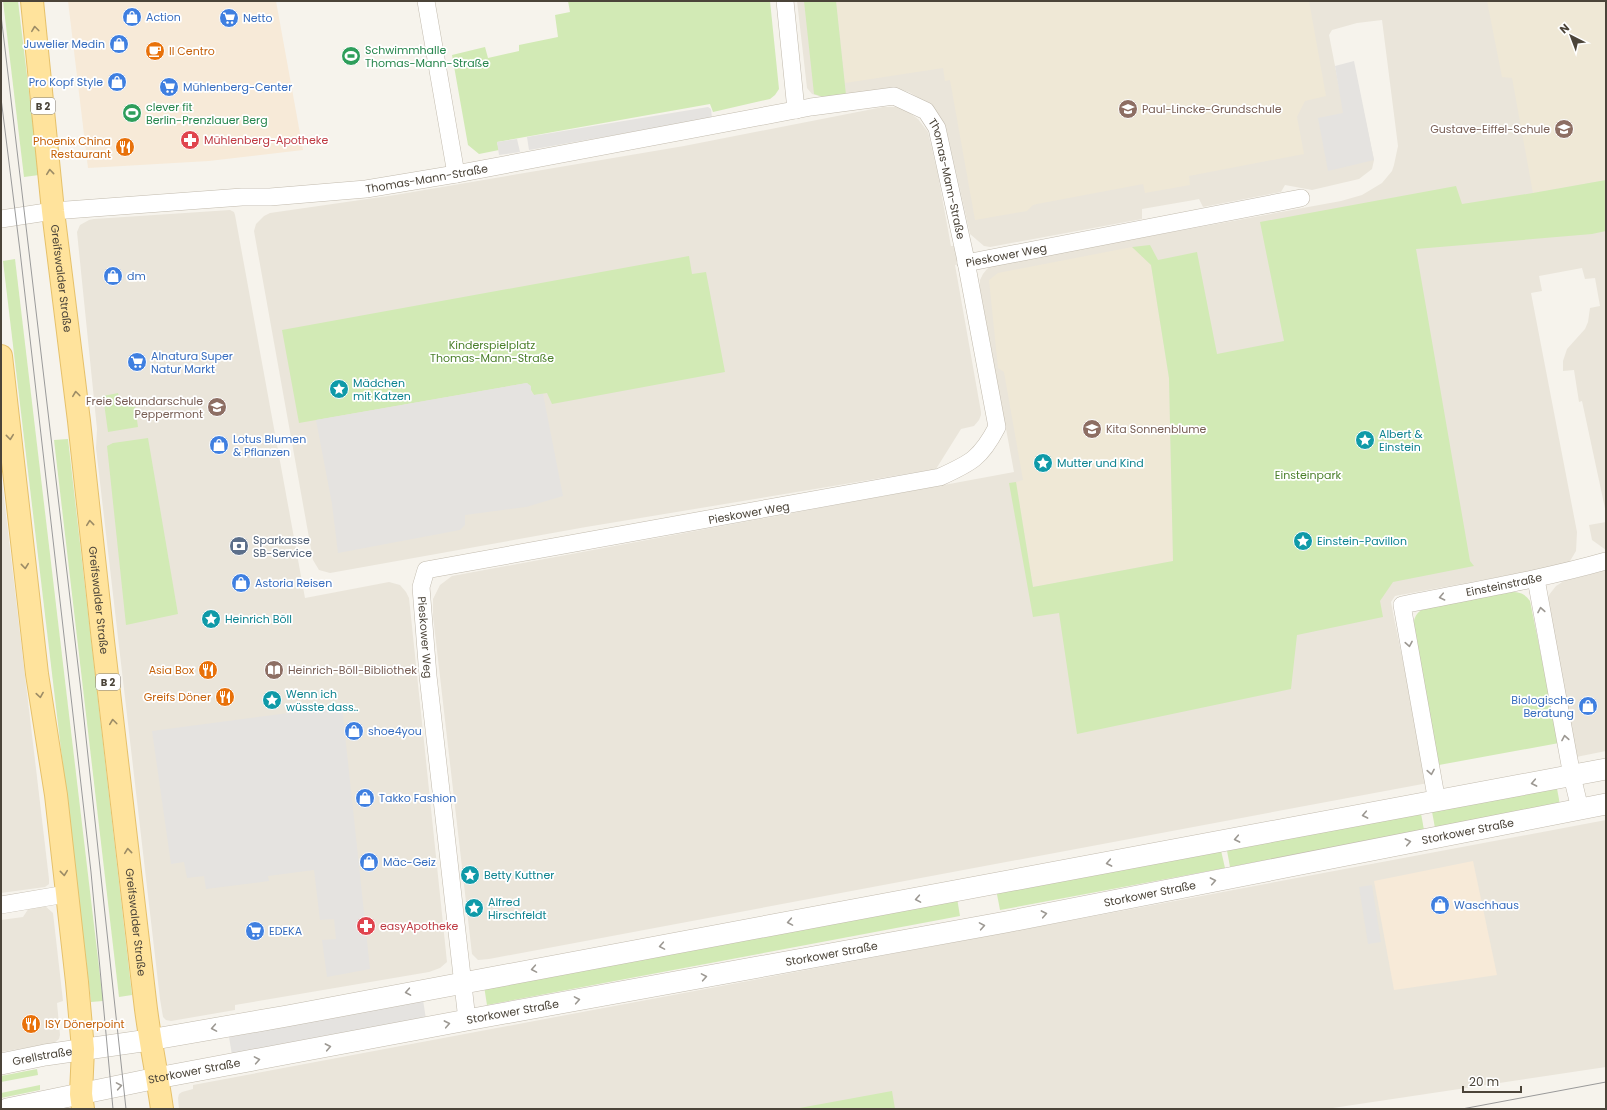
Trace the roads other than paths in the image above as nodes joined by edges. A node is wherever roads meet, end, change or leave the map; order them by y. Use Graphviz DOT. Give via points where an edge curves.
graph roads {
  1 [pos="32,1"];
  2 [pos="426,1"];
  3 [pos="785,1"];
  4 [pos="796,110"];
  5 [pos="456,174"];
  6 [pos="1301,198"];
  7 [pos="53,211"];
  8 [pos="1,219"];
  9 [pos="966,263"];
  10 [pos="1,356"];
  11 [pos="1606,561"];
  12 [pos="1536,579"];
  13 [pos="1606,769"];
  14 [pos="1572,776"];
  15 [pos="1437,802"];
  16 [pos="1606,804"];
  17 [pos="1580,809"];
  18 [pos="66,894"];
  19 [pos="1,905"];
  20 [pos="463,982"];
  21 [pos="468,1020"];
  22 [pos="149,1040"];
  23 [pos="83,1049"];
  24 [pos="1,1064"];
  25 [pos="157,1078"];
  26 [pos="82,1102"];
  27 [pos="7,1109"];
  28 [pos="162,1109"];
  7 -- 1 [label="main road, Greifswalder Straße / B 2, one-way"];
  2 -- 5 [label="street"];
  3 -- 4 [label="street"];
  4 -- 5 [label="street, Thomas-Mann-Straße"];
  4 -- 9 [label="street, Thomas-Mann-Straße" via="894,96 926,111 937,128"];
  5 -- 7 [label="street, Thomas-Mann-Straße" via="366,189"];
  6 -- 9 [label="street, Pieskower Weg"];
  7 -- 8 [label="street, Greifswalder Straße"];
  22 -- 7 [label="main road, Greifswalder Straße / B 2, one-way"];
  9 -- 20 [label="street, Pieskower Weg" via="997,427 983,451 968,465 940,477 426,570 421,587 428,676"];
  10 -- 18 [label="main road, one-way" via="37,674 56,795"];
  11 -- 12 [label="street, Einsteinstraße"];
  14 -- 12 [label="street, one-way"];
  12 -- 15 [label="street, Einsteinstraße, one-way" via="1402,605"];
  13 -- 14 [label="street"];
  14 -- 15 [label="street, one-way"];
  14 -- 17 [label="street"];
  15 -- 20 [label="street, one-way"];
  16 -- 17 [label="street, Storkower Straße"];
  21 -- 17 [label="street, Storkower Straße, one-way" via="1006,922"];
  18 -- 19 [label="street"];
  18 -- 23 [label="main road"];
  20 -- 21 [label="street, Pieskower Weg"];
  20 -- 22 [label="street, one-way"];
  25 -- 21 [label="street, Storkower Straße, one-way"];
  22 -- 23 [label="street"];
  22 -- 25 [label="main road, Greifswalder Straße / B 2"];
  23 -- 24 [label="street, Grellstraße"];
  23 -- 26 [label="main road"];
  26 -- 25 [label="street, Storkower Straße, one-way"];
  25 -- 28 [label="main road, Greifswalder Straße / B 2"];
  26 -- 27 [label="street"];
}
